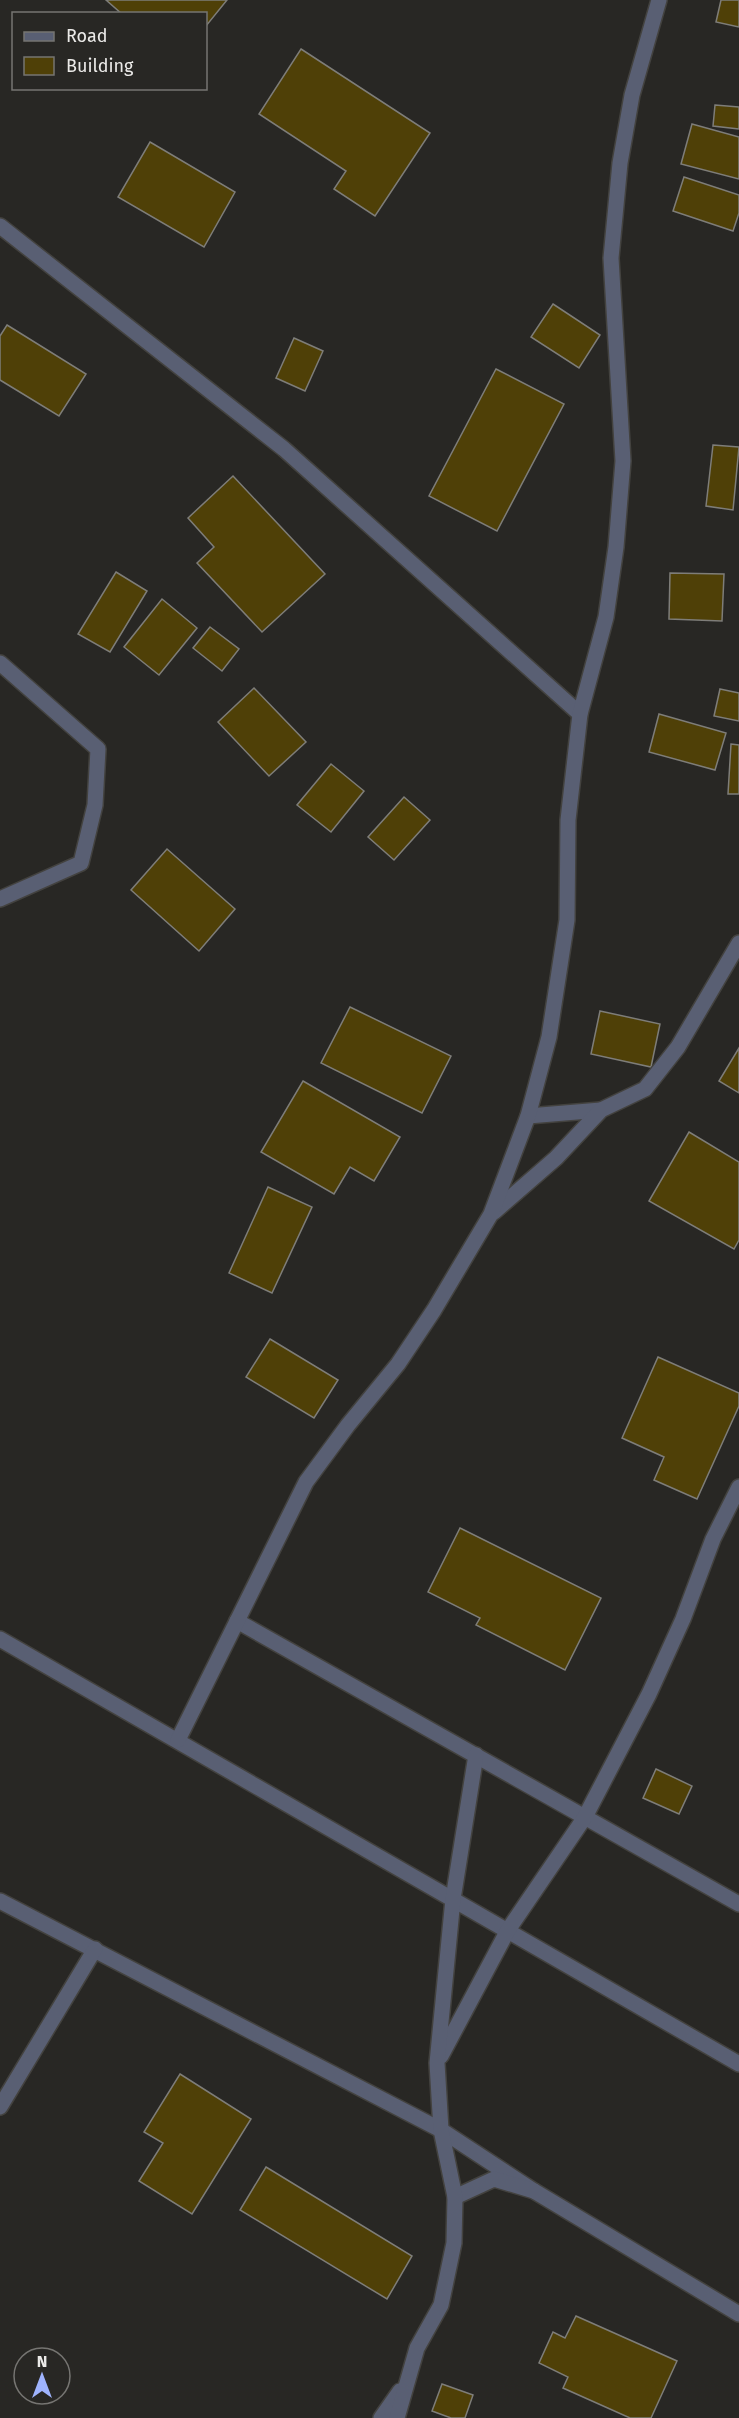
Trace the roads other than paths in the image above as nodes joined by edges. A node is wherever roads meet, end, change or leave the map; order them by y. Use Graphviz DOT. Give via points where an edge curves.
graph roads {
  1 [pos="659,0"];
  2 [pos="0,226"];
  3 [pos="0,663"];
  4 [pos="580,714"];
  5 [pos="0,899"];
  6 [pos="739,943"];
  7 [pos="601,1110"];
  8 [pos="528,1116"];
  9 [pos="492,1214"];
  10 [pos="739,1487"];
  11 [pos="237,1622"];
  12 [pos="0,1638"];
  13 [pos="178,1740"];
  14 [pos="476,1755"];
  15 [pos="585,1817"];
  16 [pos="453,1899"];
  17 [pos="0,1901"];
  18 [pos="739,1904"];
  19 [pos="508,1930"];
  20 [pos="95,1949"];
  21 [pos="437,2064"];
  22 [pos="739,2064"];
  23 [pos="0,2106"];
  24 [pos="441,2130"];
  25 [pos="534,2192"];
  26 [pos="455,2197"];
  27 [pos="739,2314"];
  28 [pos="407,2380"];
  29 [pos="381,2418"];
  30 [pos="397,2418"];
  1 -- 4 [label="street" via="632,95 620,163 611,258 623,461 606,616"];
  2 -- 4 [label="street" via="284,449"];
  3 -- 5 [label="street" via="98,749 95,805 81,863"];
  4 -- 8 [label="street" via="568,820 567,920 549,1037"];
  6 -- 7 [label="street" via="678,1047 645,1089"];
  7 -- 8 [label="street"];
  7 -- 9 [label="street" via="556,1158"];
  8 -- 9 [label="street"];
  9 -- 11 [label="street" via="398,1364 306,1482"];
  10 -- 15 [label="street" via="713,1539 650,1694"];
  11 -- 13 [label="street"];
  11 -- 14 [label="street"];
  12 -- 13 [label="street"];
  13 -- 16 [label="street"];
  14 -- 15 [label="street"];
  14 -- 16 [label="street"];
  15 -- 18 [label="street"];
  15 -- 19 [label="street"];
  16 -- 19 [label="street"];
  16 -- 21 [label="street"];
  17 -- 20 [label="street"];
  19 -- 21 [label="street"];
  19 -- 22 [label="street"];
  20 -- 23 [label="street"];
  20 -- 24 [label="street"];
  21 -- 24 [label="street"];
  24 -- 25 [label="street"];
  24 -- 26 [label="street"];
  25 -- 26 [label="street" via="494,2179"];
  25 -- 27 [label="street"];
  26 -- 28 [label="street" via="454,2242 441,2305 417,2348"];
  28 -- 29 [label="street"];
  28 -- 30 [label="street"];
}
